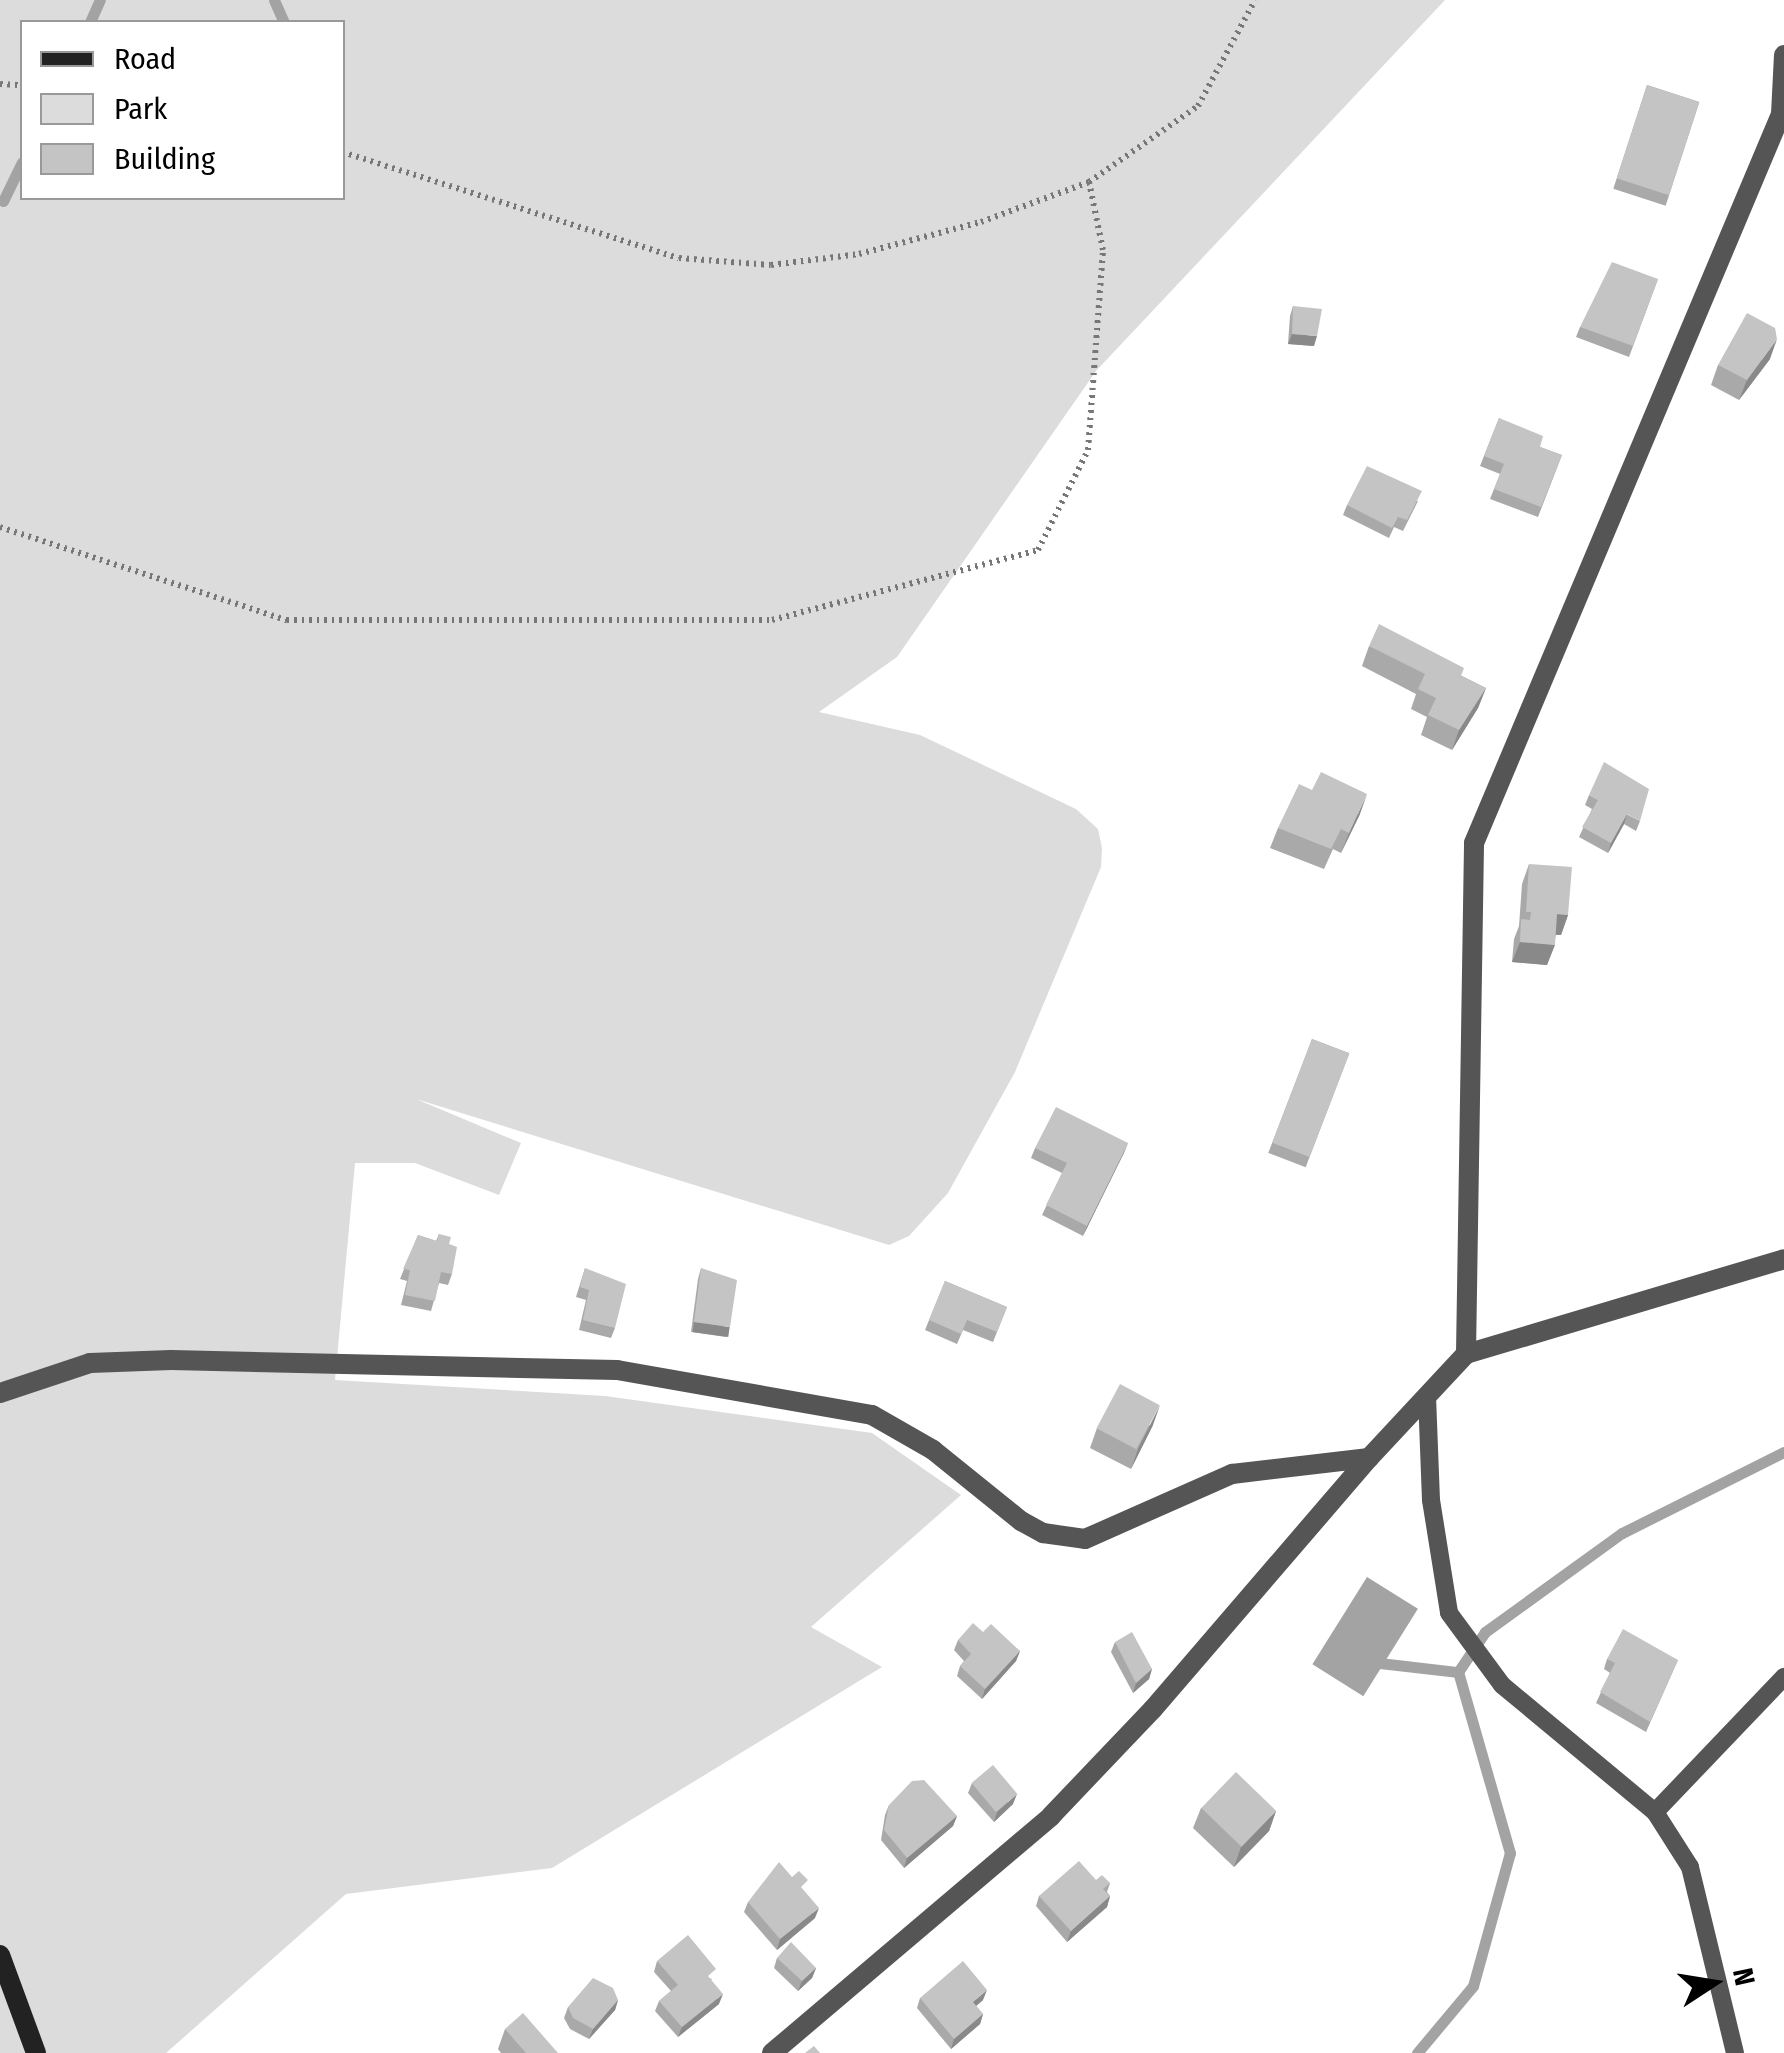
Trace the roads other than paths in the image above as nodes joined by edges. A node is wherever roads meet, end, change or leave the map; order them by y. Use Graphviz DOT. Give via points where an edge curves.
graph roads {
  1 [pos="1784,54"];
  2 [pos="1784,1259"];
  3 [pos="1466,1354"];
  4 [pos="0,1392"];
  5 [pos="1427,1396"];
  6 [pos="1368,1458"];
  7 [pos="1784,1677"];
  8 [pos="1656,1812"];
  9 [pos="0,1955"];
  10 [pos="36,2053"];
  11 [pos="772,2053"];
  12 [pos="1735,2053"];
  1 -- 3 [label="street" via="1781,114 1474,843"];
  2 -- 3 [label="street"];
  3 -- 5 [label="street"];
  4 -- 6 [label="street" via="90,1363 155,1360 617,1370 872,1415 933,1450 1021,1521 1085,1539 1232,1474"];
  5 -- 6 [label="street"];
  5 -- 8 [label="lane" via="1431,1500 1448,1613 1502,1685"];
  6 -- 11 [label="street" via="1153,1710 1051,1816"];
  7 -- 8 [label="lane"];
  8 -- 12 [label="lane" via="1690,1866"];
  9 -- 10 [label="street"];
}
